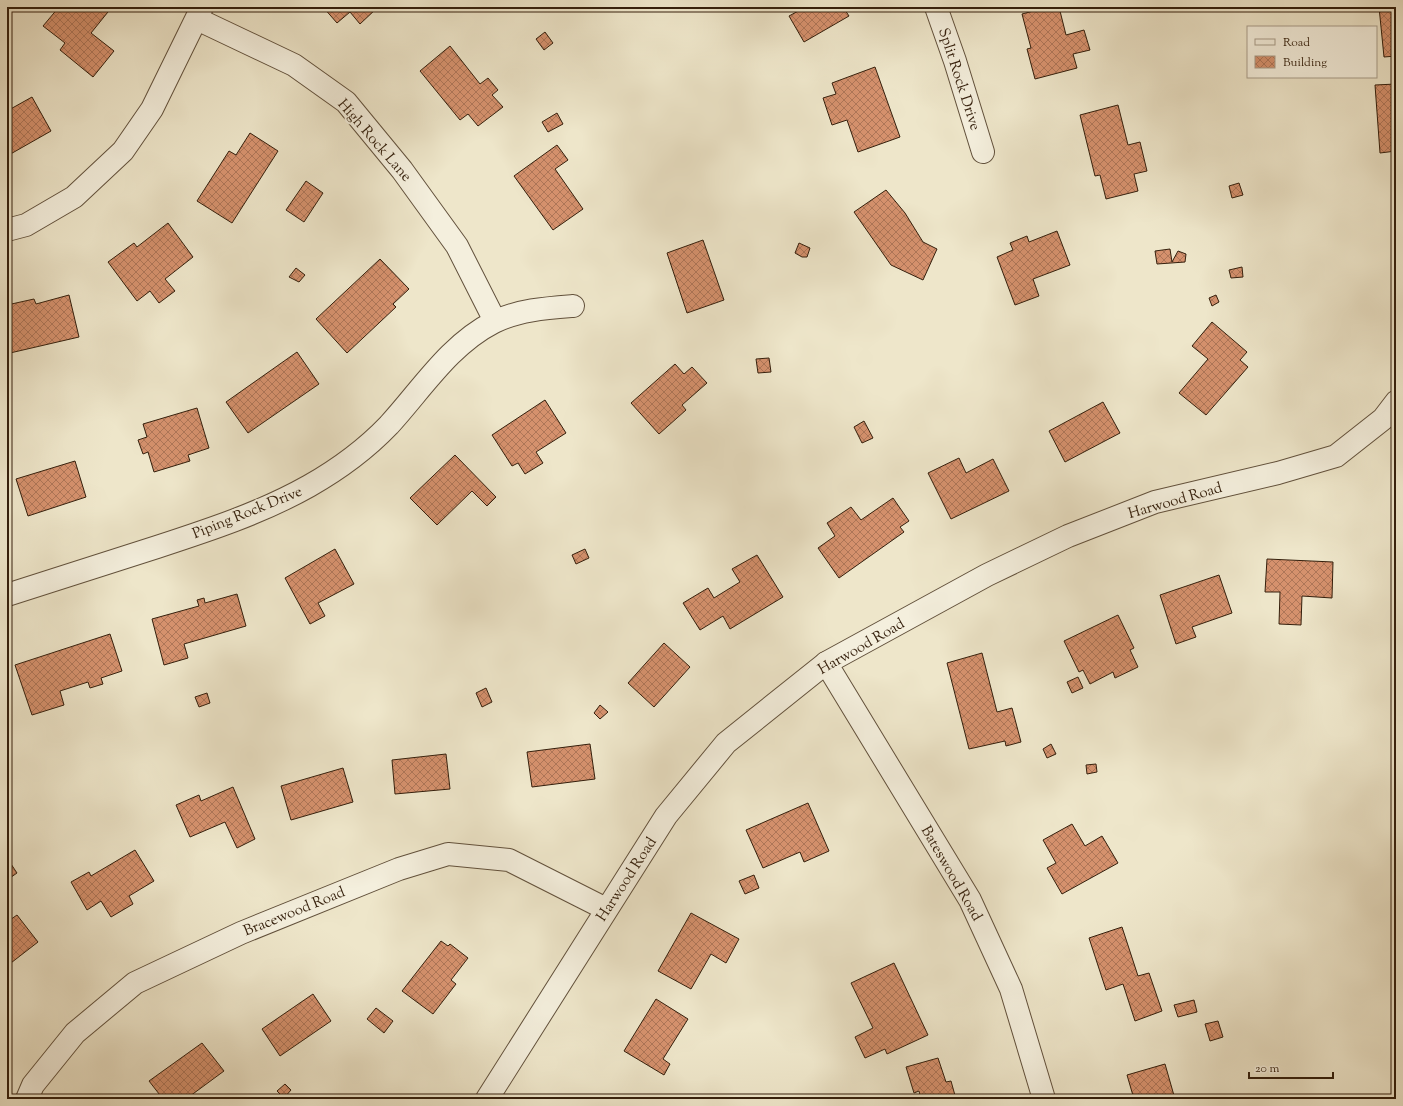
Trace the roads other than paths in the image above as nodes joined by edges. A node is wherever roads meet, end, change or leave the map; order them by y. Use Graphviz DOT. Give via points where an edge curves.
graph roads {
  1 [pos="936,7"];
  2 [pos="199,13"];
  3 [pos="983,152"];
  4 [pos="7,230"];
  5 [pos="574,306"];
  6 [pos="496,321"];
  7 [pos="1396,402"];
  8 [pos="7,595"];
  9 [pos="826,663"];
  10 [pos="606,909"];
  11 [pos="27,1099"];
  12 [pos="487,1099"];
  13 [pos="1044,1099"];
  1 -- 3 [label="street, Split Rock Drive"];
  2 -- 4 [label="street" via="152,109 123,151 74,197 26,225"];
  2 -- 6 [label="street, High Rock Lane" via="294,65 346,102 402,170 457,246"];
  5 -- 6 [label="street, Piping Rock Drive" via="541,309"];
  6 -- 8 [label="street, Piping Rock Drive" via="465,341 446,359 390,424 366,447 331,474 308,487 281,501 204,531"];
  7 -- 9 [label="street, Harwood Road" via="1383,419 1336,456 1278,473 1155,502 1068,536 986,575"];
  9 -- 10 [label="street, Harwood Road" via="726,743 666,816"];
  9 -- 13 [label="street, Bateswood Road" via="970,900 1011,989"];
  10 -- 11 [label="street, Bracewood Road" via="509,860 448,854 399,869 241,933 135,983 75,1033 33,1086"];
  10 -- 12 [label="street, Harwood Road"];
}
